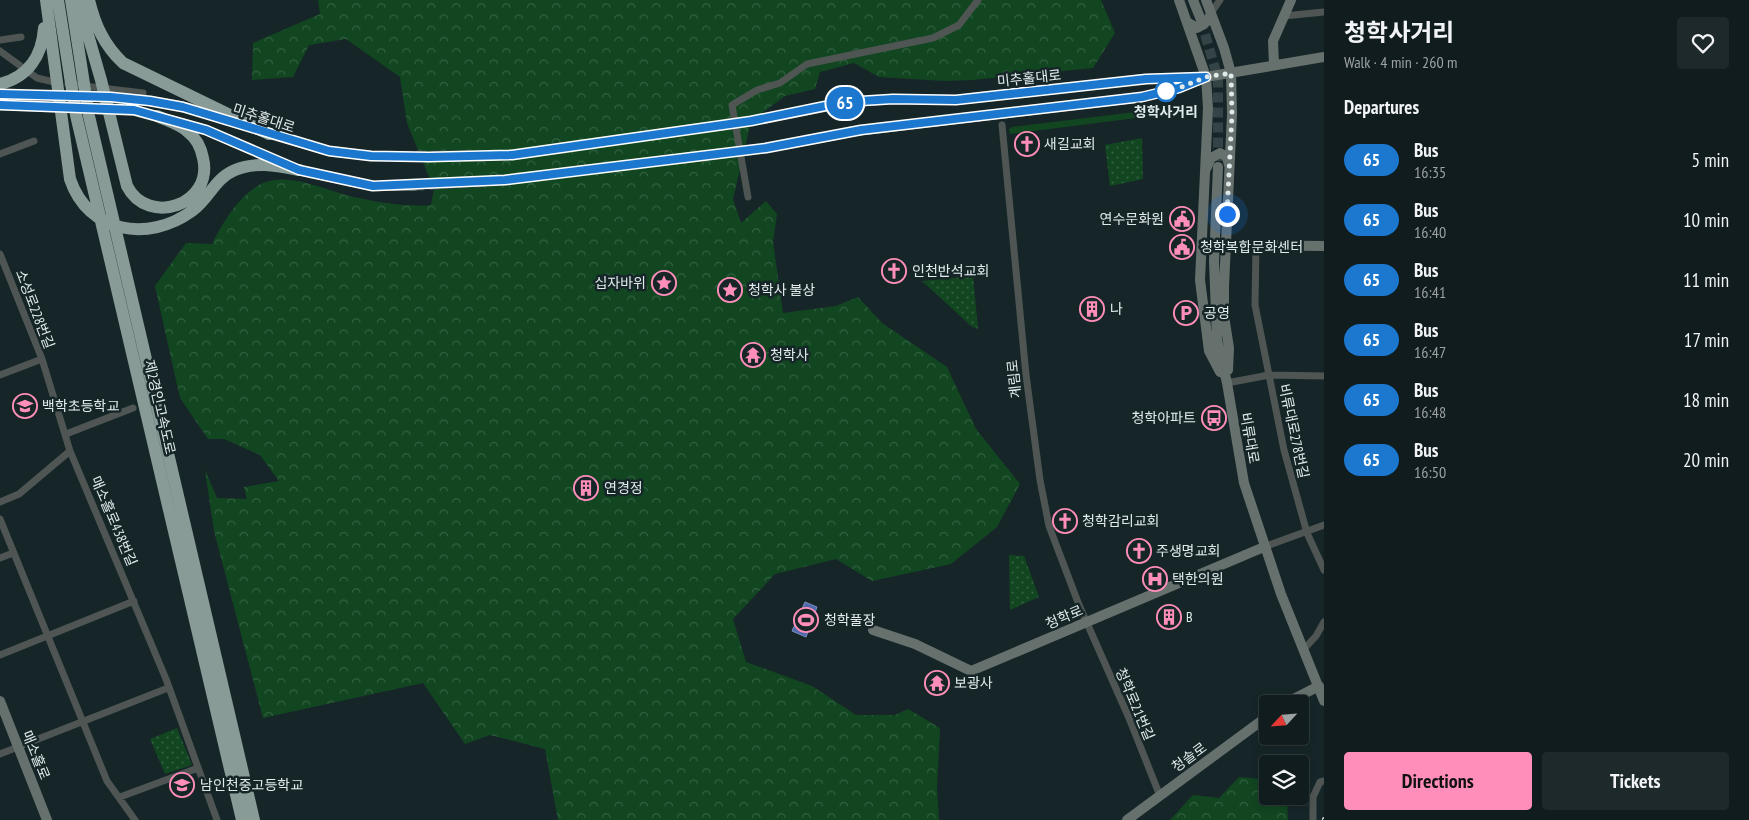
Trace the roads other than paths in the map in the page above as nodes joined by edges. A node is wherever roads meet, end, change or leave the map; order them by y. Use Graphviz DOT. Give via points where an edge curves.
graph roads {
  1 [pos="50,0"];
  2 [pos="71,0"];
  3 [pos="78,0"];
  4 [pos="89,0"];
  5 [pos="978,0"];
  6 [pos="1179,0"];
  7 [pos="1193,0"];
  8 [pos="1206,0"];
  9 [pos="1220,0"];
  10 [pos="1292,0"];
  11 [pos="1324,12"];
  12 [pos="1211,13"];
  13 [pos="1284,16"];
  14 [pos="1201,20"];
  15 [pos="1187,22"];
  16 [pos="22,37"];
  17 [pos="0,40"];
  18 [pos="0,51"];
  19 [pos="1324,57"];
  20 [pos="1274,65"];
  21 [pos="1231,73"];
  22 [pos="1206,77"];
  23 [pos="0,84"];
  24 [pos="143,92"];
  25 [pos="0,94"];
  26 [pos="0,105"];
  27 [pos="82,115"];
  28 [pos="158,116"];
  29 [pos="762,120"];
  30 [pos="1002,125"];
  31 [pos="269,134"];
  32 [pos="34,141"];
  33 [pos="766,148"];
  34 [pos="0,154"];
  35 [pos="371,156"];
  36 [pos="1229,166"];
  37 [pos="1218,168"];
  38 [pos="299,170"];
  39 [pos="1204,172"];
  40 [pos="414,186"];
  41 [pos="748,197"];
  42 [pos="1256,245"];
  43 [pos="1226,246"];
  44 [pos="1324,246"];
  45 [pos="0,254"];
  46 [pos="42,359"];
  47 [pos="0,375"];
  48 [pos="1269,375"];
  49 [pos="1324,376"];
  50 [pos="1227,384"];
  51 [pos="133,408"];
  52 [pos="66,434"];
  53 [pos="70,451"];
  54 [pos="169,483"];
  55 [pos="0,502"];
  56 [pos="0,519"];
  57 [pos="1324,525"];
  58 [pos="1307,532"];
  59 [pos="1264,546"];
  60 [pos="13,553"];
  61 [pos="0,558"];
  62 [pos="1324,570"];
  63 [pos="134,601"];
  64 [pos="1087,622"];
  65 [pos="1324,622"];
  66 [pos="874,630"];
  67 [pos="47,636"];
  68 [pos="1304,649"];
  69 [pos="0,655"];
  70 [pos="1320,686"];
  71 [pos="168,688"];
  72 [pos="1302,695"];
  73 [pos="0,701"];
  74 [pos="1324,701"];
  75 [pos="82,722"];
  76 [pos="1259,723"];
  77 [pos="18,747"];
  78 [pos="0,754"];
  79 [pos="198,768"];
  80 [pos="1324,781"];
  81 [pos="1160,796"];
  82 [pos="120,797"];
  83 [pos="47,820"];
  84 [pos="135,820"];
  85 [pos="217,820"];
  86 [pos="242,820"];
  87 [pos="254,820"];
  88 [pos="1126,820"];
  89 [pos="1313,820"];
  1 -- 23 [label="highway" via="36,59 18,77"];
  1 -- 27 [label="highway, 제2경인고속도로" via="69,79"];
  1 -- 38 [label="highway" via="54,72 67,165 75,191 95,217 126,228 154,227 185,216 198,206 221,178 238,168 262,165"];
  2 -- 27 [label="highway, 제2경인고속도로" via="82,80"];
  3 -- 28 [label="highway" via="129,191 148,205 167,208 197,192 204,178 204,163 193,136"];
  4 -- 31 [label="highway" via="98,30 110,50 131,68"];
  5 -- 41 [label="street" via="959,26 933,38 807,64 780,83 757,90 732,106"];
  6 -- 15 [label="main road"];
  7 -- 14 [label="main road"];
  8 -- 12 [label="main road"];
  9 -- 12 [label="street"];
  10 -- 13 [label="main road"];
  11 -- 13 [label="street"];
  12 -- 15 [label="main road" via="1210,18 1197,28"];
  12 -- 21 [label="main road"];
  13 -- 20 [label="main road" via="1273,42"];
  15 -- 22 [label="main road"];
  16 -- 17 [label="street"];
  18 -- 24 [label="street" via="36,78 62,84"];
  19 -- 20 [label="main road, 미추홀대로"];
  20 -- 21 [label="main road, 미추홀대로"];
  21 -- 22 [label="main road, 미추홀대로"];
  21 -- 36 [label="main road"];
  22 -- 29 [label="main road, 미추홀대로" via="1146,79 956,100 851,102"];
  22 -- 33 [label="main road, 미추홀대로" via="1142,97 851,132"];
  22 -- 39 [label="main road" via="1208,108"];
  25 -- 31 [label="main road, 미추홀대로" via="150,101 183,107"];
  26 -- 28 [label="main road" via="119,109"];
  27 -- 54 [label="highway, 제2경인고속도로"];
  28 -- 38 [label="main road" via="206,130"];
  30 -- 64 [label="street, 계림로" via="1026,375 1040,480 1049,526"];
  31 -- 35 [label="main road, 미추홀대로" via="329,151"];
  32 -- 34 [label="street"];
  36 -- 39 [label="main road" via="1227,157 1220,153 1211,158"];
  36 -- 43 [label="main road"];
  37 -- 50 [label="main road, 비류대로" via="1214,261 1217,340"];
  38 -- 40 [label="main road" via="373,186"];
  39 -- 50 [label="main road" via="1200,280 1203,311 1209,351"];
  42 -- 43 [label="main road"];
  42 -- 44 [label="main road"];
  42 -- 48 [label="street" via="1255,305"];
  43 -- 50 [label="main road" via="1224,316 1228,348"];
  45 -- 46 [label="street, 소성로228번길"];
  46 -- 47 [label="street, 소성로228번길"];
  46 -- 52 [label="street, 매소홀로438번길"];
  48 -- 49 [label="street, 비류대로278번길"];
  48 -- 50 [label="street, 비류대로278번길"];
  48 -- 58 [label="street, 비류대로278번길" via="1294,493"];
  50 -- 59 [label="main road, 비류대로" via="1244,483"];
  51 -- 52 [label="street"];
  52 -- 53 [label="street, 매소홀로438번길"];
  53 -- 55 [label="street" via="19,494"];
  53 -- 63 [label="street, 매소홀로438번길"];
  54 -- 86 [label="highway, 제2경인고속도로"];
  54 -- 87 [label="highway, 제2경인고속도로"];
  56 -- 60 [label="street"];
  57 -- 58 [label="street"];
  58 -- 59 [label="street"];
  58 -- 62 [label="street, 비류대로278번길"];
  59 -- 64 [label="main road, 청학로"];
  59 -- 68 [label="main road, 비류대로"];
  60 -- 61 [label="street"];
  60 -- 67 [label="street"];
  63 -- 67 [label="street"];
  63 -- 71 [label="street, 매소홀로438번길"];
  64 -- 66 [label="main road, 청학로" via="971,671 915,644"];
  64 -- 81 [label="street, 청학로21번길"];
  65 -- 68 [label="street"];
  67 -- 69 [label="street"];
  67 -- 75 [label="street"];
  68 -- 70 [label="main road, 비류대로"];
  70 -- 72 [label="main road"];
  70 -- 74 [label="main road, 비류대로"];
  71 -- 75 [label="street"];
  71 -- 79 [label="street, 매소홀로438번길"];
  73 -- 77 [label="main road, 매소홀로"];
  75 -- 77 [label="street"];
  75 -- 82 [label="street" via="107,781"];
  76 -- 81 [label="main road, 청솔로"];
  77 -- 78 [label="street"];
  77 -- 83 [label="main road, 매소홀로"];
  79 -- 82 [label="street"];
  79 -- 85 [label="street, 매소홀로438번길"];
  80 -- 89 [label="street" via="1320,782 1314,797"];
  81 -- 88 [label="main road, 청솔로"];
  82 -- 84 [label="street"];
}
